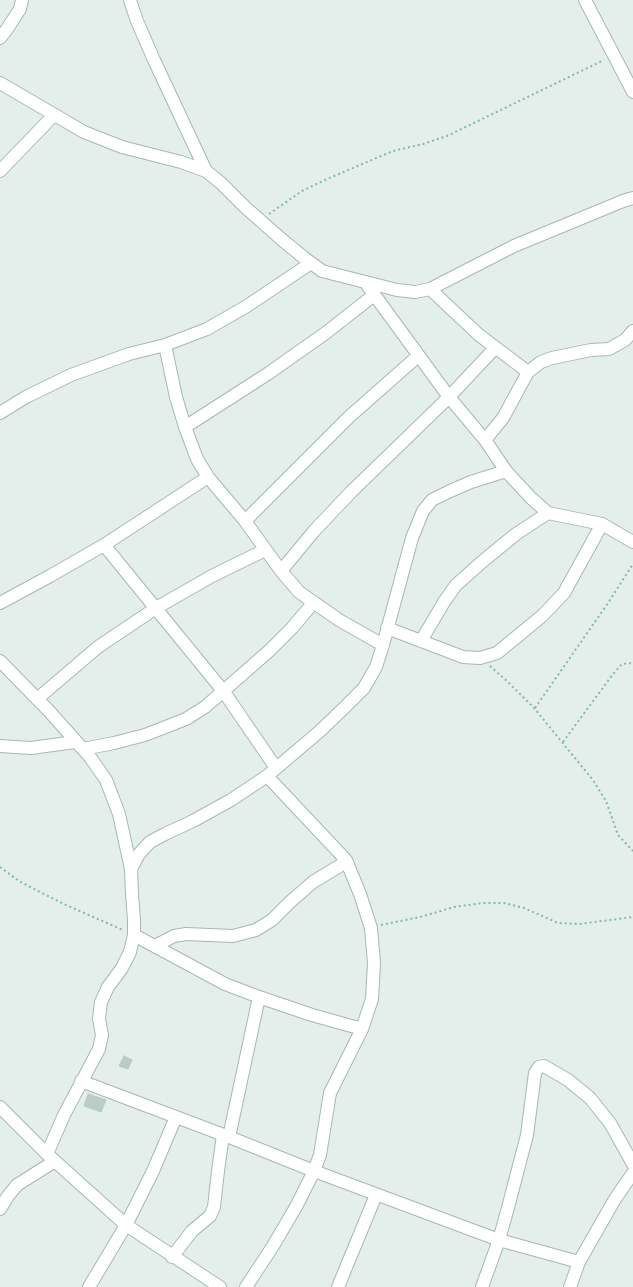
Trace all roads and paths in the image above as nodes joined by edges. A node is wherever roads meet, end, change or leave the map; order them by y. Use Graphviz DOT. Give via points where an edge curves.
graph roads {
  1 [pos="22,0"];
  2 [pos="130,0"];
  3 [pos="587,0"];
  4 [pos="0,38"];
  5 [pos="614,55"];
  6 [pos="0,83"];
  7 [pos="633,92"];
  8 [pos="54,115"];
  9 [pos="0,171"];
  10 [pos="206,172"];
  11 [pos="633,198"];
  12 [pos="260,221"];
  13 [pos="311,263"];
  14 [pos="365,282"];
  15 [pos="430,289"];
  16 [pos="374,295"];
  17 [pos="633,331"];
  18 [pos="165,345"];
  19 [pos="495,348"];
  20 [pos="418,356"];
  21 [pos="528,372"];
  22 [pos="449,397"];
  23 [pos="0,413"];
  24 [pos="185,428"];
  25 [pos="486,440"];
  26 [pos="506,471"];
  27 [pos="208,477"];
  28 [pos="548,513"];
  29 [pos="245,521"];
  30 [pos="602,524"];
  31 [pos="633,542"];
  32 [pos="104,545"];
  33 [pos="265,550"];
  34 [pos="633,564"];
  35 [pos="281,571"];
  36 [pos="314,602"];
  37 [pos="0,603"];
  38 [pos="156,608"];
  39 [pos="387,628"];
  40 [pos="421,641"];
  41 [pos="383,645"];
  42 [pos="480,658"];
  43 [pos="0,660"];
  44 [pos="633,663"];
  45 [pos="224,692"];
  46 [pos="37,699"];
  47 [pos="534,708"];
  48 [pos="563,742"];
  49 [pos="0,746"];
  50 [pos="79,746"];
  51 [pos="271,772"];
  52 [pos="633,851"];
  53 [pos="346,862"];
  54 [pos="0,867"];
  55 [pos="131,869"];
  56 [pos="633,917"];
  57 [pos="371,928"];
  58 [pos="134,935"];
  59 [pos="155,946"];
  60 [pos="259,997"];
  61 [pos="362,1029"];
  62 [pos="81,1081"];
  63 [pos="0,1107"];
  64 [pos="176,1117"];
  65 [pos="226,1136"];
  66 [pos="51,1158"];
  67 [pos="633,1164"];
  68 [pos="314,1171"];
  69 [pos="633,1173"];
  70 [pos="376,1194"];
  71 [pos="0,1209"];
  72 [pos="126,1225"];
  73 [pos="499,1240"];
  74 [pos="172,1256"];
  75 [pos="579,1262"];
  76 [pos="89,1287"];
  77 [pos="220,1287"];
  78 [pos="246,1287"];
  79 [pos="338,1287"];
  80 [pos="482,1287"];
  81 [pos="570,1287"];
  1 -- 4 [label="street" via="20,10"];
  2 -- 10 [label="street" via="154,60"];
  3 -- 5 [label="street"];
  5 -- 7 [label="street"];
  5 -- 12 [label="path" via="447,136 393,151 302,191"];
  6 -- 8 [label="street"];
  8 -- 9 [label="street"];
  8 -- 10 [label="street" via="84,132 122,147 181,162"];
  10 -- 12 [label="street"];
  11 -- 15 [label="street" via="514,246"];
  12 -- 13 [label="street"];
  13 -- 14 [label="street" via="322,271"];
  13 -- 18 [label="street" via="247,306 207,329"];
  14 -- 15 [label="street" via="415,292"];
  14 -- 16 [label="street"];
  15 -- 19 [label="street"];
  16 -- 20 [label="street"];
  16 -- 24 [label="street" via="269,373"];
  17 -- 21 [label="street" via="625,340 609,349 552,358 541,362"];
  18 -- 23 [label="street" via="129,354 71,375"];
  18 -- 24 [label="street"];
  19 -- 21 [label="street"];
  19 -- 22 [label="street"];
  20 -- 22 [label="street"];
  20 -- 29 [label="street" via="349,417"];
  21 -- 25 [label="street" via="503,418"];
  22 -- 25 [label="street"];
  22 -- 35 [label="street" via="351,492"];
  24 -- 27 [label="street" via="197,459"];
  25 -- 26 [label="street"];
  26 -- 28 [label="street"];
  26 -- 39 [label="street" via="448,492 432,500 423,511 412,538"];
  27 -- 29 [label="street"];
  27 -- 32 [label="street"];
  28 -- 30 [label="street"];
  28 -- 40 [label="street" via="516,534 456,585"];
  29 -- 33 [label="street"];
  30 -- 31 [label="street"];
  30 -- 42 [label="street" via="564,593 542,616 497,653"];
  32 -- 37 [label="street"];
  32 -- 38 [label="street"];
  33 -- 35 [label="street"];
  33 -- 38 [label="street"];
  34 -- 47 [label="path"];
  35 -- 36 [label="street" via="299,592"];
  36 -- 41 [label="street" via="339,620"];
  36 -- 45 [label="street" via="292,628"];
  38 -- 45 [label="street"];
  38 -- 46 [label="street" via="98,647"];
  39 -- 40 [label="street"];
  39 -- 41 [label="street"];
  40 -- 42 [label="street" via="463,657"];
  41 -- 51 [label="street" via="376,666 364,688 320,731"];
  42 -- 47 [label="path"];
  43 -- 46 [label="street"];
  44 -- 48 [label="path" via="622,664 613,674"];
  45 -- 50 [label="street" via="205,707 180,721 145,735 114,743"];
  45 -- 51 [label="street"];
  46 -- 50 [label="street"];
  47 -- 48 [label="path"];
  48 -- 52 [label="path" via="593,780 606,801 618,835"];
  49 -- 50 [label="street"];
  50 -- 55 [label="street" via="106,780 119,814"];
  51 -- 53 [label="street"];
  51 -- 55 [label="street" via="231,800 150,842 139,854"];
  53 -- 57 [label="street"];
  53 -- 59 [label="street" via="313,882 272,920 256,930 233,936 186,934 174,936"];
  54 -- 58 [label="path" via="36,890"];
  55 -- 58 [label="street"];
  56 -- 57 [label="path" via="579,924 558,923 524,908 504,903 482,903 454,907"];
  57 -- 61 [label="street" via="374,963 372,999"];
  58 -- 59 [label="street"];
  58 -- 62 [label="street" via="130,952 101,1002 99,1019 102,1035 99,1049"];
  59 -- 60 [label="street" via="225,984"];
  60 -- 61 [label="street"];
  60 -- 65 [label="street"];
  61 -- 68 [label="street" via="330,1093 320,1155"];
  62 -- 64 [label="street"];
  62 -- 66 [label="street" via="64,1115"];
  63 -- 66 [label="street"];
  64 -- 65 [label="street"];
  64 -- 72 [label="street"];
  65 -- 68 [label="street"];
  65 -- 74 [label="street" via="218,1171 214,1207 210,1216 192,1231"];
  66 -- 71 [label="street" via="17,1185"];
  66 -- 72 [label="street"];
  67 -- 73 [label="street" via="610,1123 590,1098 568,1080 544,1066 539,1068 535,1073 527,1135"];
  68 -- 70 [label="street"];
  68 -- 78 [label="street" via="273,1246"];
  69 -- 75 [label="street"];
  70 -- 73 [label="street"];
  70 -- 79 [label="street"];
  72 -- 74 [label="street"];
  72 -- 76 [label="street"];
  73 -- 75 [label="street"];
  73 -- 80 [label="street"];
  74 -- 77 [label="street"];
  75 -- 81 [label="street"];
}
